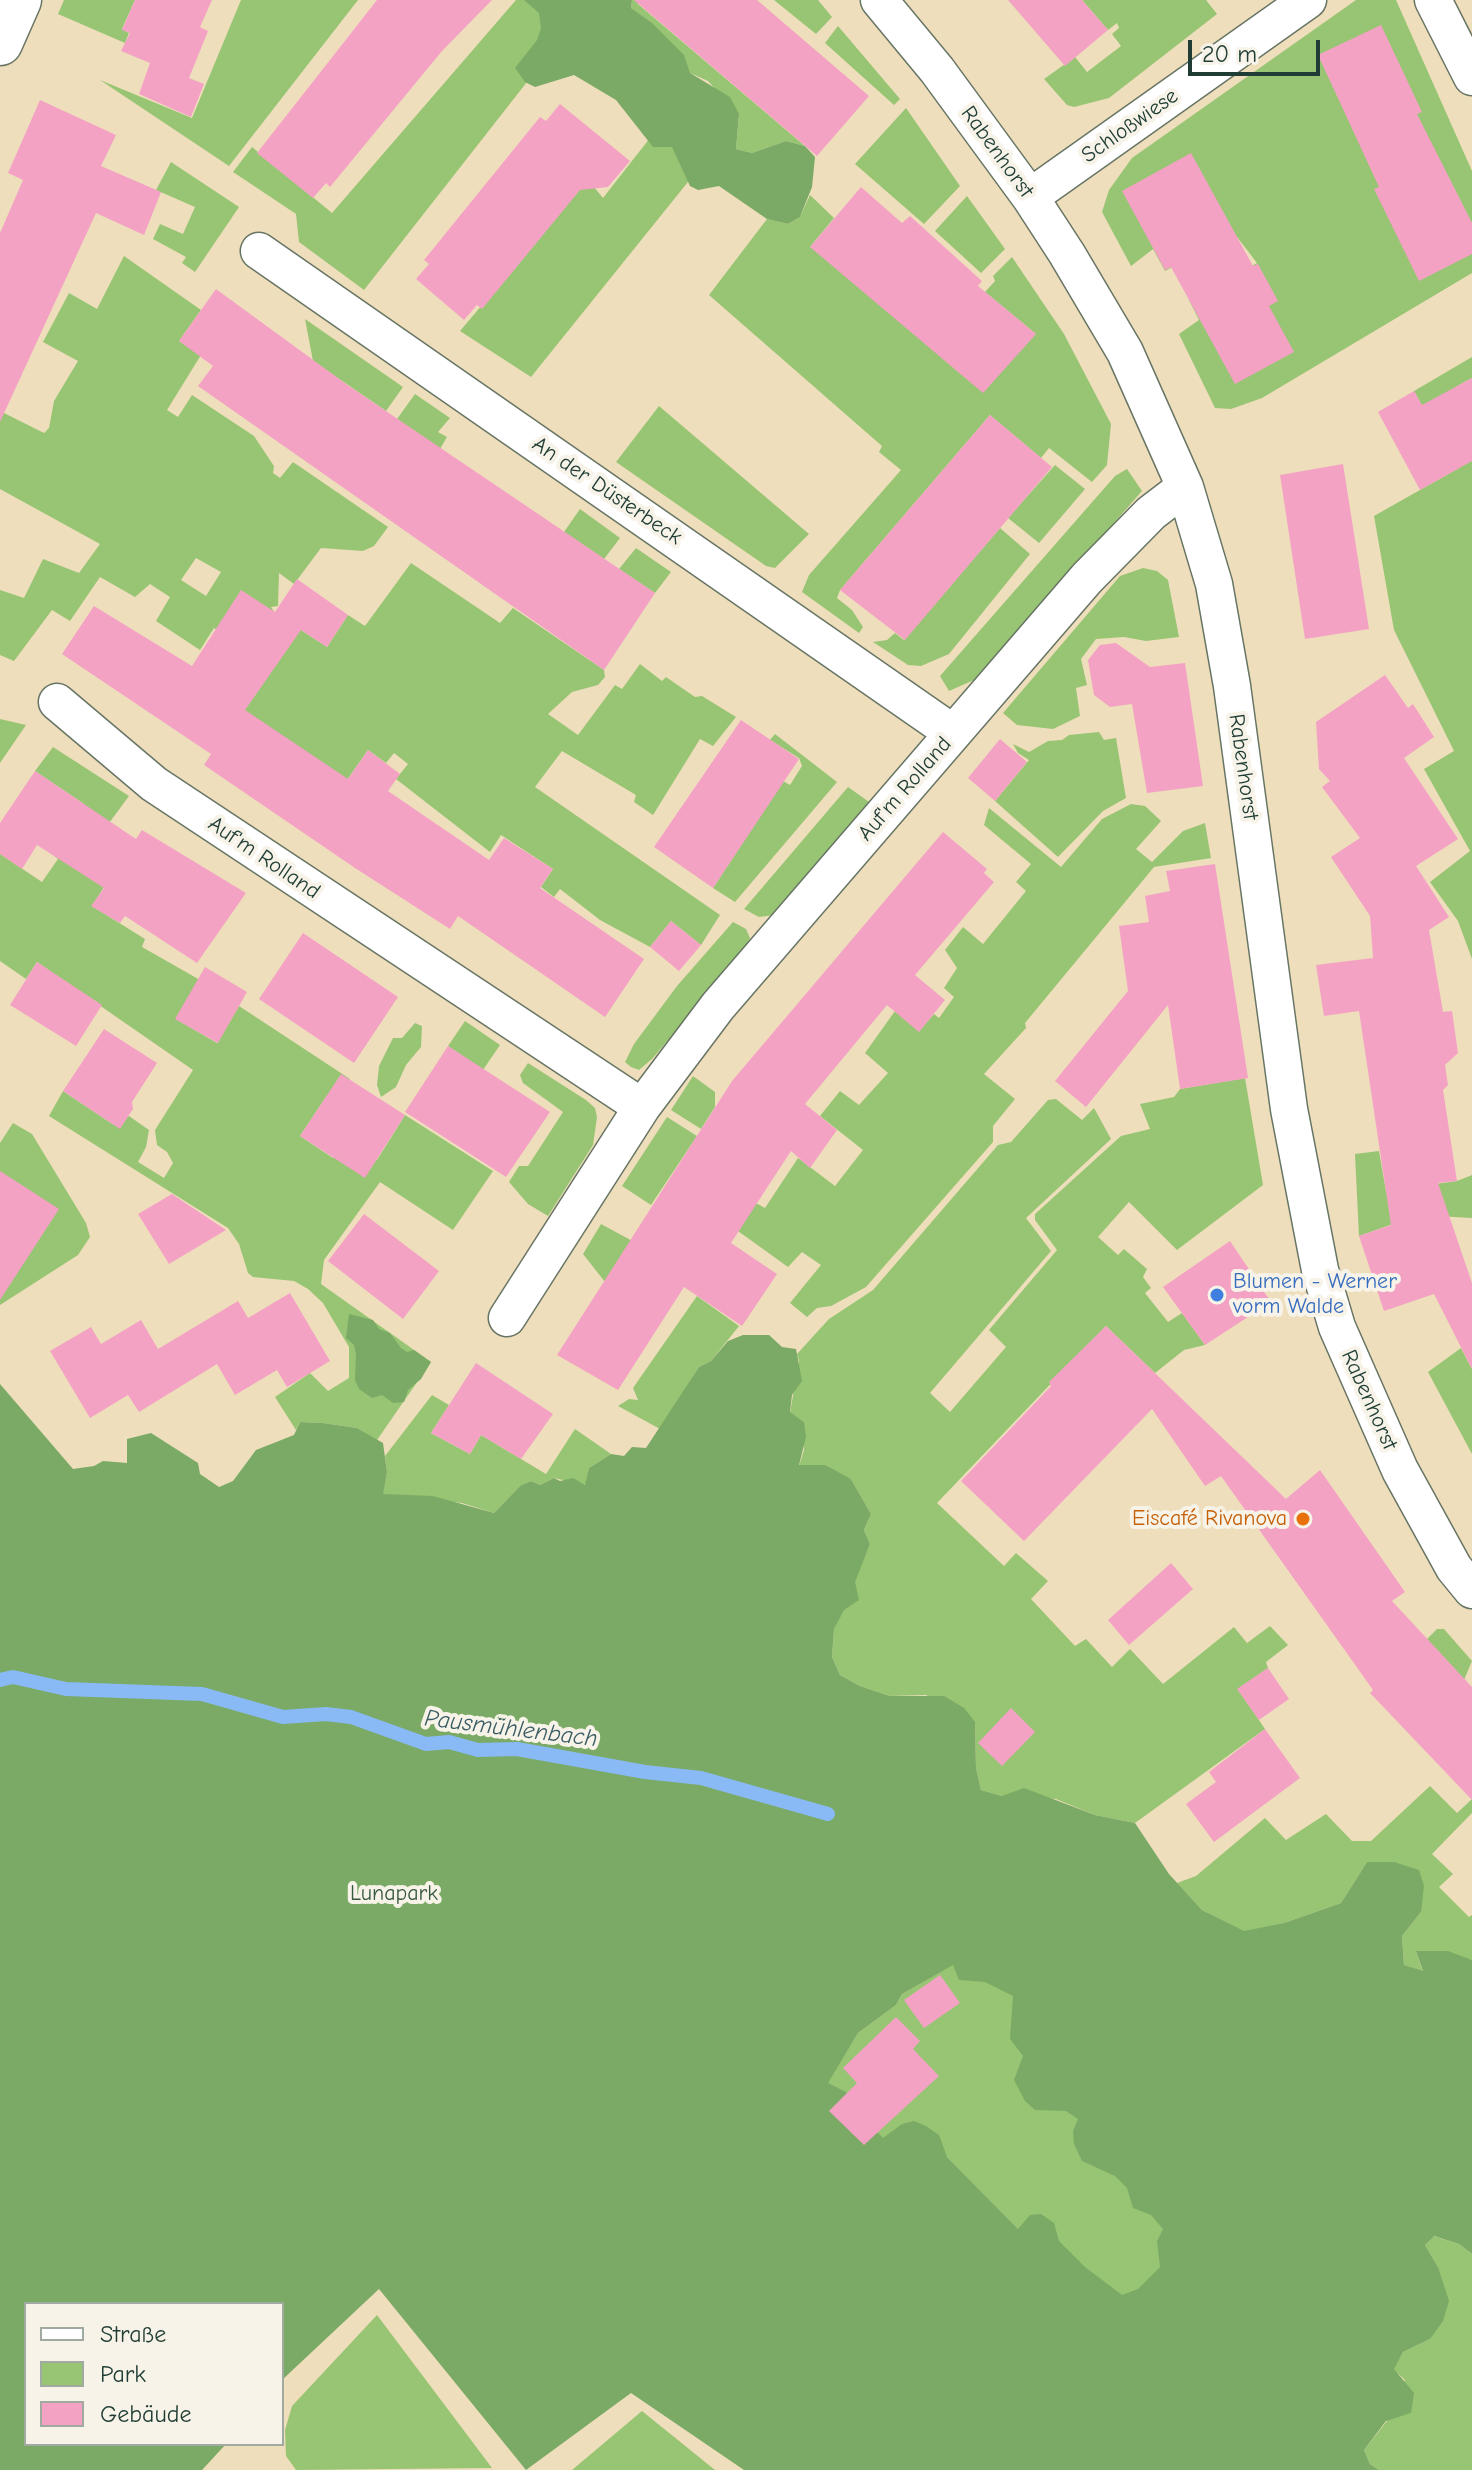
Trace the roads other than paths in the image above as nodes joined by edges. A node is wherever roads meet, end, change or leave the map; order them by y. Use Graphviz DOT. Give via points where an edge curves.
graph roads {
  1 [pos="19,0"];
  2 [pos="879,0"];
  3 [pos="1308,0"];
  4 [pos="1433,0"];
  5 [pos="0,43"];
  6 [pos="1472,77"];
  7 [pos="1030,197"];
  8 [pos="259,251"];
  9 [pos="1185,487"];
  10 [pos="57,702"];
  11 [pos="953,733"];
  12 [pos="642,1107"];
  13 [pos="507,1318"];
  14 [pos="1472,1590"];
  1 -- 5 [label="street"];
  2 -- 7 [label="street, Rabenhorst"];
  3 -- 7 [label="street, Schloßwiese"];
  4 -- 6 [label="street"];
  7 -- 9 [label="street, Rabenhorst" via="1125,352"];
  8 -- 11 [label="street, An der Düsterbeck"];
  9 -- 11 [label="street, Auf'm Rolland" via="1109,554"];
  9 -- 14 [label="street, Rabenhorst" via="1214,584 1289,1109 1320,1270 1337,1327 1400,1470 1454,1568"];
  10 -- 12 [label="street, Auf'm Rolland" via="154,784"];
  11 -- 12 [label="street, Auf'm Rolland" via="718,1006"];
  12 -- 13 [label="street, Auf'm Rolland"];
}
